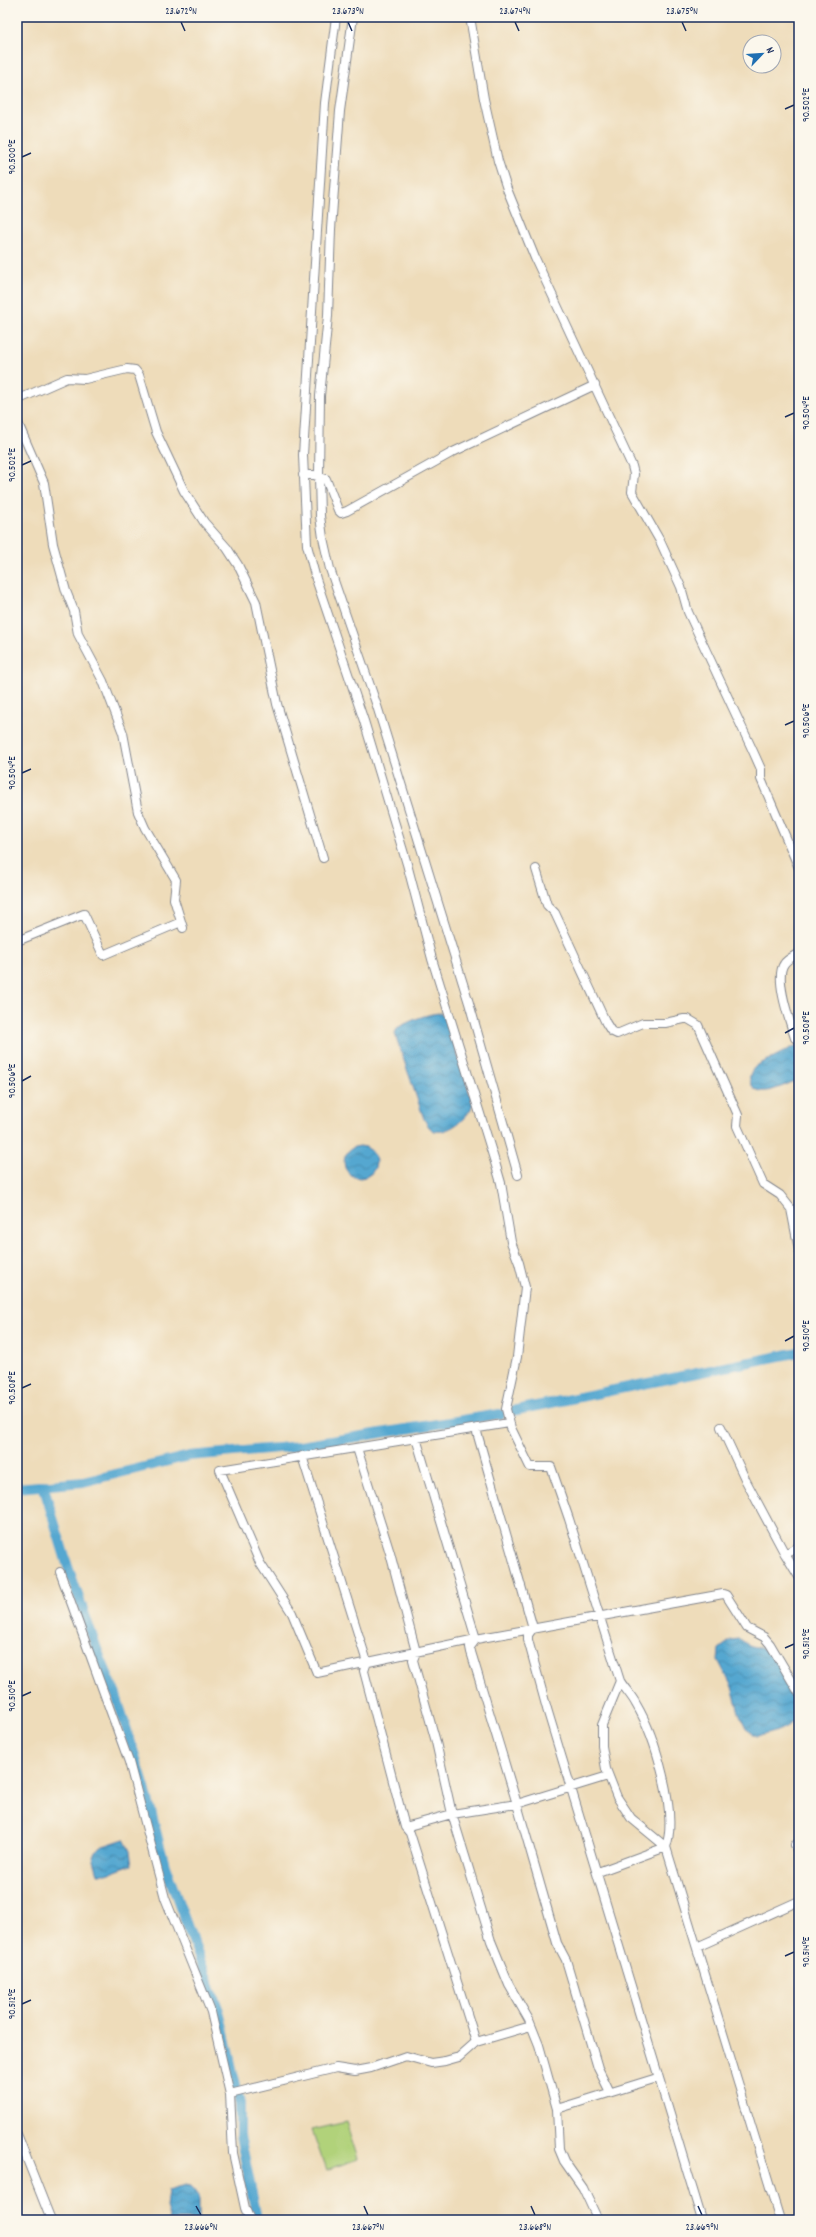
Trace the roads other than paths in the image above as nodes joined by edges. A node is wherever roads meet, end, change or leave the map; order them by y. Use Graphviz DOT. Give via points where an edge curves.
graph roads {
  1 [pos="336,17"];
  2 [pos="352,17"];
  3 [pos="470,17"];
  4 [pos="595,386"];
  5 [pos="17,400"];
  6 [pos="17,421"];
  7 [pos="303,476"];
  8 [pos="319,476"];
  9 [pos="323,858"];
  10 [pos="799,868"];
  11 [pos="536,869"];
  12 [pos="17,941"];
  13 [pos="799,953"];
  14 [pos="794,1038"];
  15 [pos="518,1175"];
  16 [pos="799,1250"];
  17 [pos="509,1423"];
  18 [pos="720,1427"];
  19 [pos="476,1430"];
  20 [pos="416,1438"];
  21 [pos="358,1448"];
  22 [pos="302,1456"];
  23 [pos="799,1546"];
  24 [pos="785,1554"];
  25 [pos="60,1572"];
  26 [pos="799,1577"];
  27 [pos="601,1618"];
  28 [pos="533,1628"];
  29 [pos="476,1639"];
  30 [pos="416,1652"];
  31 [pos="367,1662"];
  32 [pos="620,1682"];
  33 [pos="799,1692"];
  34 [pos="608,1776"];
  35 [pos="572,1788"];
  36 [pos="517,1804"];
  37 [pos="452,1814"];
  38 [pos="405,1826"];
  39 [pos="795,1845"];
  40 [pos="666,1847"];
  41 [pos="799,1854"];
  42 [pos="598,1872"];
  43 [pos="799,1901"];
  44 [pos="697,1947"];
  45 [pos="531,2026"];
  46 [pos="476,2042"];
  47 [pos="657,2078"];
  48 [pos="610,2092"];
  49 [pos="230,2094"];
  50 [pos="557,2109"];
  51 [pos="17,2134"];
  52 [pos="51,2220"];
  53 [pos="250,2220"];
  54 [pos="598,2220"];
  55 [pos="702,2220"];
  56 [pos="780,2220"];
  1 -- 7 [label="street" via="325,103"];
  2 -- 8 [label="street" via="340,111 331,229 328,316 319,426"];
  3 -- 4 [label="street" via="498,162 535,258"];
  4 -- 8 [label="street" via="453,452 347,512 338,510 326,479"];
  4 -- 10 [label="street" via="632,466 632,492 654,530 681,587 688,612 761,769 761,779"];
  5 -- 9 [label="street" via="67,378 85,379 128,369 135,370 139,375 156,432 184,491 204,522 227,548 256,602 277,704"];
  6 -- 12 [label="street" via="44,483 53,544 74,611 78,634 103,681 123,733 138,812 176,880 174,899 182,925 102,955 84,914"];
  7 -- 8 [label="street"];
  7 -- 17 [label="street" via="307,545 316,579 364,721 407,864 432,959 501,1183 511,1242 522,1273 525,1299 517,1357 507,1398"];
  8 -- 15 [label="street" via="320,516 330,569 410,812 469,1003"];
  11 -- 16 [label="street" via="547,905 555,913 611,1031 616,1034 642,1023 665,1023 684,1019 698,1026 738,1115 738,1126 763,1184 780,1195 791,1209"];
  13 -- 14 [label="street" via="783,965 781,972 785,1003"];
  17 -- 19 [label="street"];
  17 -- 27 [label="street" via="530,1467 551,1467"];
  18 -- 24 [label="street"];
  19 -- 20 [label="street"];
  19 -- 28 [label="street"];
  20 -- 21 [label="street"];
  20 -- 29 [label="street"];
  21 -- 22 [label="street"];
  21 -- 30 [label="street" via="390,1553"];
  22 -- 31 [label="street"];
  22 -- 31 [label="street" via="220,1470 260,1563 292,1613 317,1673"];
  23 -- 24 [label="street"];
  24 -- 26 [label="street"];
  25 -- 49 [label="street" via="129,1762 165,1898 211,2012"];
  27 -- 28 [label="street"];
  27 -- 32 [label="street"];
  27 -- 33 [label="street" via="726,1595 747,1628 770,1644"];
  28 -- 29 [label="street"];
  28 -- 35 [label="street" via="528,1640"];
  29 -- 30 [label="street"];
  29 -- 36 [label="street" via="472,1642 471,1652"];
  30 -- 31 [label="street"];
  30 -- 37 [label="street" via="413,1660 436,1742"];
  31 -- 38 [label="street" via="364,1671"];
  32 -- 34 [label="street" via="602,1725 602,1746"];
  32 -- 40 [label="street" via="644,1720 658,1759 669,1805 670,1834"];
  34 -- 35 [label="street"];
  34 -- 40 [label="street" via="617,1797 631,1818"];
  35 -- 36 [label="street"];
  35 -- 42 [label="street"];
  36 -- 37 [label="street"];
  36 -- 48 [label="street" via="556,1944 566,1960 598,2068"];
  37 -- 38 [label="street"];
  37 -- 45 [label="street" via="491,1942 509,1985"];
  38 -- 46 [label="street" via="410,1833"];
  39 -- 41 [label="street"];
  40 -- 42 [label="street"];
  40 -- 44 [label="street"];
  42 -- 47 [label="street"];
  43 -- 44 [label="street"];
  44 -- 56 [label="street"];
  45 -- 46 [label="street"];
  45 -- 50 [label="street"];
  46 -- 49 [label="street" via="459,2057 445,2061 431,2062 406,2056 371,2068 356,2071 336,2068"];
  47 -- 48 [label="street"];
  47 -- 55 [label="street"];
  48 -- 50 [label="street"];
  49 -- 53 [label="street" via="233,2153"];
  50 -- 54 [label="street" via="559,2149 564,2161 583,2188"];
  51 -- 52 [label="street"];
}
